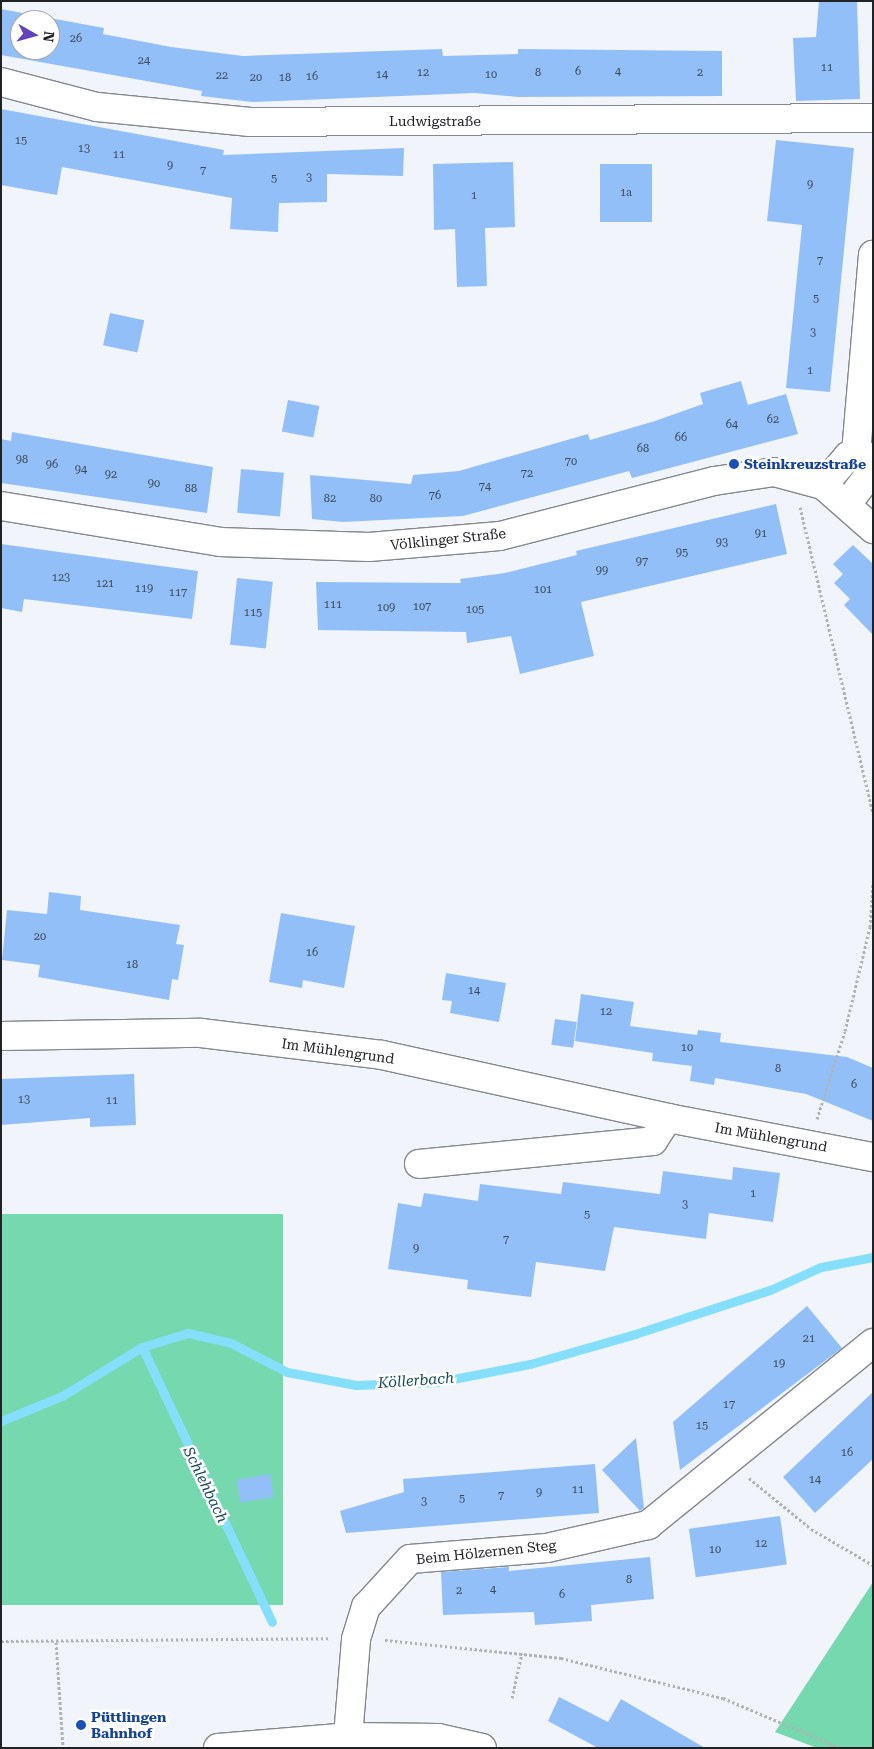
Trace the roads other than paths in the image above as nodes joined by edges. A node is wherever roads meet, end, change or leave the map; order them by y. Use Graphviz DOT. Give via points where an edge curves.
graph roads {
  1 [pos="1,82"];
  2 [pos="873,118"];
  3 [pos="873,255"];
  4 [pos="867,460"];
  5 [pos="811,481"];
  6 [pos="847,504"];
  7 [pos="1,506"];
  8 [pos="873,529"];
  9 [pos="1,1036"];
  10 [pos="668,1118"];
  11 [pos="873,1157"];
  12 [pos="419,1164"];
  13 [pos="873,1343"];
  14 [pos="348,1737"];
  15 [pos="282,1744"];
  16 [pos="218,1748"];
  17 [pos="482,1748"];
  1 -- 2 [label="street, Ludwigstraße" via="97,107 250,122"];
  3 -- 4 [label="street"];
  4 -- 5 [label="street" via="840,461"];
  4 -- 6 [label="street"];
  5 -- 6 [label="street, Völklinger Straße"];
  5 -- 7 [label="street, Völklinger Straße" via="774,472 714,481 500,536 370,547 220,542"];
  6 -- 8 [label="street, Völklinger Straße"];
  9 -- 10 [label="street, Im Mühlengrund" via="200,1033 363,1053"];
  10 -- 11 [label="street, Im Mühlengrund"];
  10 -- 12 [label="street" via="653,1141"];
  13 -- 14 [label="street, Beim Hölzernen Steg" via="648,1524 547,1548 410,1559 366,1606 356,1639"];
  14 -- 15 [label="street"];
  14 -- 17 [label="street" via="438,1738"];
  15 -- 16 [label="street"];
}
